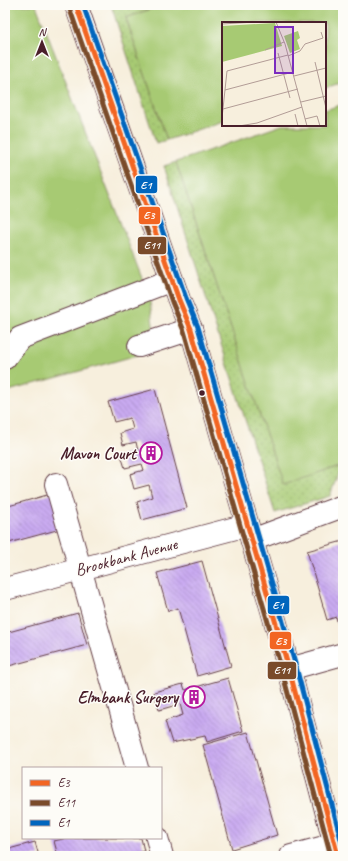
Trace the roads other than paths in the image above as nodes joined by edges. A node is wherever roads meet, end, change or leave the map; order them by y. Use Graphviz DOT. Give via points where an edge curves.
graph roads {
  1 [pos="76,5"];
  2 [pos="172,280"];
  3 [pos="191,329"];
  4 [pos="139,346"];
  5 [pos="5,358"];
  6 [pos="56,484"];
  7 [pos="343,506"];
  8 [pos="250,532"];
  9 [pos="79,569"];
  10 [pos="5,589"];
  11 [pos="343,654"];
  12 [pos="289,670"];
  13 [pos="136,767"];
  14 [pos="157,839"];
  15 [pos="337,850"];
  16 [pos="162,856"];
  17 [pos="291,856"];
  1 -- 2 [label="street"];
  2 -- 3 [label="street"];
  2 -- 5 [label="street" via="20,338"];
  3 -- 4 [label="street"];
  3 -- 8 [label="street"];
  6 -- 9 [label="street"];
  7 -- 8 [label="street, Brookbank Avenue"];
  8 -- 9 [label="street, Brookbank Avenue"];
  8 -- 12 [label="street"];
  9 -- 10 [label="street, Brookbank Avenue"];
  9 -- 13 [label="street"];
  11 -- 12 [label="street"];
  12 -- 15 [label="street"];
  14 -- 16 [label="street"];
  15 -- 17 [label="street"];
}
